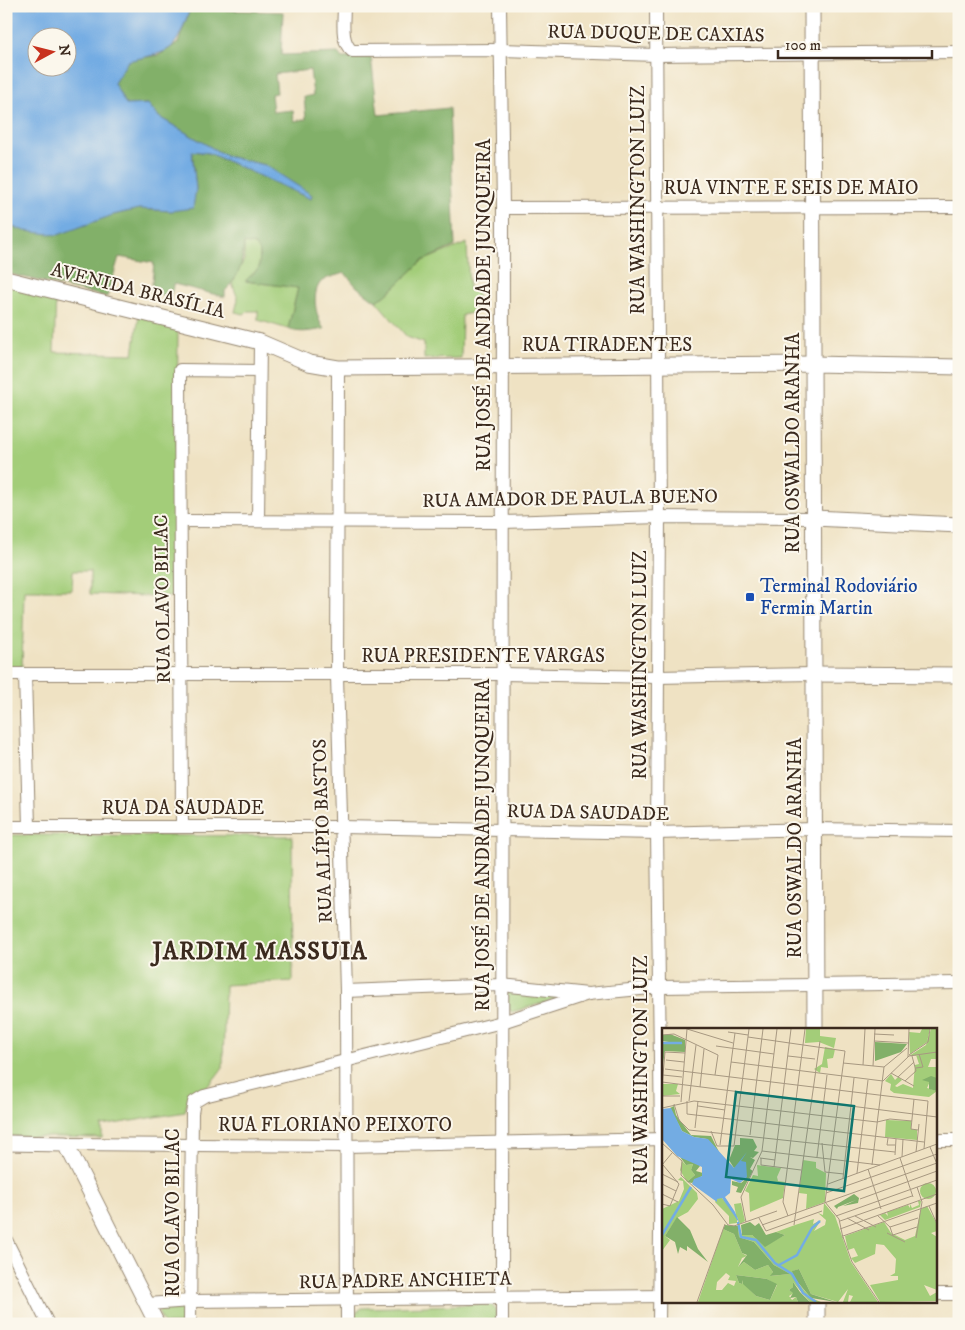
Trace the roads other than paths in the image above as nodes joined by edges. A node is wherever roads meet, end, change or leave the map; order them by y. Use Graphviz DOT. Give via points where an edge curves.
graph roads {
  1 [pos="344,6"];
  2 [pos="500,6"];
  3 [pos="656,6"];
  4 [pos="812,6"];
  5 [pos="501,50"];
  6 [pos="959,52"];
  7 [pos="812,54"];
  8 [pos="656,55"];
  9 [pos="657,207"];
  10 [pos="959,207"];
  11 [pos="503,208"];
  12 [pos="812,209"];
  13 [pos="6,279"];
  14 [pos="260,342"];
  15 [pos="813,364"];
  16 [pos="503,365"];
  17 [pos="657,365"];
  18 [pos="959,367"];
  19 [pos="338,368"];
  20 [pos="258,371"];
  21 [pos="659,517"];
  22 [pos="814,518"];
  23 [pos="258,520"];
  24 [pos="337,520"];
  25 [pos="181,521"];
  26 [pos="504,522"];
  27 [pos="959,525"];
  28 [pos="6,674"];
  29 [pos="24,674"];
  30 [pos="503,674"];
  31 [pos="814,674"];
  32 [pos="183,675"];
  33 [pos="959,675"];
  34 [pos="337,676"];
  35 [pos="658,677"];
  36 [pos="6,827"];
  37 [pos="29,827"];
  38 [pos="182,827"];
  39 [pos="341,827"];
  40 [pos="814,829"];
  41 [pos="503,830"];
  42 [pos="959,831"];
  43 [pos="658,834"];
  44 [pos="959,983"];
  45 [pos="501,985"];
  46 [pos="815,985"];
  47 [pos="661,987"];
  48 [pos="346,991"];
  49 [pos="588,994"];
  50 [pos="502,1022"];
  51 [pos="815,1028"];
  52 [pos="346,1060"];
  53 [pos="662,1063"];
  54 [pos="662,1139"];
  55 [pos="938,1140"];
  56 [pos="959,1140"];
  57 [pos="6,1143"];
  58 [pos="66,1144"];
  59 [pos="503,1144"];
  60 [pos="192,1145"];
  61 [pos="346,1146"];
  62 [pos="662,1218"];
  63 [pos="6,1240"];
  64 [pos="938,1294"];
  65 [pos="959,1294"];
  66 [pos="661,1296"];
  67 [pos="502,1299"];
  68 [pos="347,1300"];
  69 [pos="191,1301"];
  70 [pos="817,1302"];
  71 [pos="148,1304"];
  72 [pos="48,1324"];
  73 [pos="157,1324"];
  74 [pos="190,1324"];
  75 [pos="347,1324"];
  76 [pos="502,1324"];
  77 [pos="659,1324"];
  78 [pos="817,1324"];
  1 -- 5 [label="street, RUA DUQUE DE CAXIAS" via="344,39 352,51"];
  2 -- 5 [label="street, RUA JOSÉ DE ANDRADE JUNQUEIRA"];
  3 -- 8 [label="street, RUA WASHINGTON LUIZ"];
  4 -- 7 [label="street, RUA OSWALDO ARANHA"];
  5 -- 8 [label="street, RUA DUQUE DE CAXIAS"];
  5 -- 11 [label="street, RUA JOSÉ DE ANDRADE JUNQUEIRA"];
  6 -- 7 [label="street, RUA DUQUE DE CAXIAS"];
  7 -- 8 [label="street, RUA DUQUE DE CAXIAS"];
  7 -- 12 [label="street, RUA OSWALDO ARANHA"];
  8 -- 9 [label="street, RUA WASHINGTON LUIZ"];
  9 -- 11 [label="street, RUA VINTE E SEIS DE MAIO"];
  9 -- 12 [label="street, RUA VINTE E SEIS DE MAIO"];
  9 -- 17 [label="street, RUA WASHINGTON LUIZ"];
  10 -- 12 [label="street, RUA VINTE E SEIS DE MAIO"];
  11 -- 16 [label="street, RUA JOSÉ DE ANDRADE JUNQUEIRA"];
  12 -- 15 [label="street, RUA OSWALDO ARANHA"];
  13 -- 14 [label="street, AVENIDA BRASÍLIA"];
  14 -- 19 [label="street, RUA TIRADENTES" via="309,363"];
  14 -- 20 [label="street"];
  15 -- 17 [label="street, RUA TIRADENTES"];
  15 -- 18 [label="street, RUA TIRADENTES"];
  15 -- 22 [label="street, RUA OSWALDO ARANHA"];
  16 -- 17 [label="street, RUA TIRADENTES"];
  16 -- 19 [label="street, RUA TIRADENTES"];
  16 -- 26 [label="street, RUA JOSÉ DE ANDRADE JUNQUEIRA"];
  17 -- 21 [label="street, RUA WASHINGTON LUIZ"];
  19 -- 24 [label="street, RUA ALÍPIO BASTOS"];
  20 -- 23 [label="street"];
  20 -- 25 [label="street, RUA OLAVO BILAC" via="180,370"];
  21 -- 22 [label="street, RUA AMADOR DE PAULA BUENO"];
  21 -- 26 [label="street, RUA AMADOR DE PAULA BUENO"];
  21 -- 35 [label="street, RUA WASHINGTON LUIZ"];
  22 -- 27 [label="street, RUA AMADOR DE PAULA BUENO"];
  22 -- 31 [label="street, RUA OSWALDO ARANHA"];
  23 -- 24 [label="street, RUA AMADOR DE PAULA BUENO"];
  23 -- 25 [label="street, RUA AMADOR DE PAULA BUENO"];
  24 -- 26 [label="street, RUA AMADOR DE PAULA BUENO"];
  24 -- 34 [label="street, RUA ALÍPIO BASTOS"];
  25 -- 32 [label="street, RUA OLAVO BILAC"];
  26 -- 30 [label="street, RUA JOSÉ DE ANDRADE JUNQUEIRA"];
  28 -- 29 [label="street, RUA PRESIDENTE VARGAS"];
  29 -- 32 [label="street, RUA PRESIDENTE VARGAS"];
  29 -- 37 [label="street"];
  30 -- 34 [label="street, RUA PRESIDENTE VARGAS"];
  30 -- 35 [label="street, RUA PRESIDENTE VARGAS"];
  30 -- 41 [label="street, RUA JOSÉ DE ANDRADE JUNQUEIRA"];
  31 -- 33 [label="street, RUA PRESIDENTE VARGAS"];
  31 -- 35 [label="street, RUA PRESIDENTE VARGAS"];
  31 -- 40 [label="street, RUA OSWALDO ARANHA"];
  32 -- 34 [label="street, RUA PRESIDENTE VARGAS"];
  32 -- 38 [label="street, RUA OLAVO BILAC"];
  34 -- 39 [label="street, RUA ALÍPIO BASTOS"];
  35 -- 43 [label="street, RUA WASHINGTON LUIZ"];
  36 -- 37 [label="street, RUA DA SAUDADE"];
  37 -- 38 [label="street, RUA DA SAUDADE"];
  38 -- 39 [label="street, RUA DA SAUDADE"];
  39 -- 41 [label="street, RUA DA SAUDADE"];
  39 -- 48 [label="street, RUA ALÍPIO BASTOS"];
  40 -- 42 [label="street, RUA DA SAUDADE"];
  40 -- 43 [label="street, RUA DA SAUDADE"];
  40 -- 46 [label="street, RUA OSWALDO ARANHA"];
  41 -- 43 [label="street, RUA DA SAUDADE"];
  41 -- 45 [label="street, RUA JOSÉ DE ANDRADE JUNQUEIRA"];
  43 -- 47 [label="street, RUA WASHINGTON LUIZ"];
  44 -- 46 [label="street"];
  45 -- 48 [label="street"];
  45 -- 49 [label="street"];
  45 -- 50 [label="street, RUA JOSÉ DE ANDRADE JUNQUEIRA"];
  46 -- 47 [label="street"];
  46 -- 51 [label="street, RUA OSWALDO ARANHA"];
  47 -- 49 [label="street"];
  47 -- 53 [label="street, RUA WASHINGTON LUIZ"];
  48 -- 52 [label="street, RUA ALÍPIO BASTOS"];
  49 -- 50 [label="street"];
  50 -- 52 [label="street"];
  50 -- 59 [label="street, RUA JOSÉ DE ANDRADE JUNQUEIRA"];
  52 -- 60 [label="street, RUA OLAVO BILAC" via="204,1096 194,1102"];
  52 -- 61 [label="street, RUA ALÍPIO BASTOS"];
  54 -- 59 [label="street, RUA FLORIANO PEIXOTO"];
  55 -- 56 [label="street"];
  57 -- 58 [label="street, RUA FLORIANO PEIXOTO"];
  58 -- 60 [label="street, RUA FLORIANO PEIXOTO"];
  58 -- 71 [label="street"];
  59 -- 61 [label="street, RUA FLORIANO PEIXOTO"];
  59 -- 67 [label="street, RUA JOSÉ DE ANDRADE JUNQUEIRA"];
  60 -- 61 [label="street, RUA FLORIANO PEIXOTO"];
  60 -- 69 [label="street, RUA OLAVO BILAC"];
  61 -- 68 [label="street, RUA ALÍPIO BASTOS"];
  62 -- 66 [label="street, RUA WASHINGTON LUIZ"];
  63 -- 72 [label="street"];
  64 -- 65 [label="street"];
  66 -- 67 [label="street, RUA PADRE ANCHIETA"];
  66 -- 77 [label="street, RUA WASHINGTON LUIZ"];
  67 -- 68 [label="street, RUA PADRE ANCHIETA"];
  67 -- 76 [label="street, RUA JOSÉ DE ANDRADE JUNQUEIRA"];
  68 -- 69 [label="street, RUA PADRE ANCHIETA"];
  68 -- 75 [label="street, RUA ALÍPIO BASTOS"];
  69 -- 71 [label="street, RUA PADRE ANCHIETA"];
  69 -- 74 [label="street, RUA OLAVO BILAC"];
  70 -- 78 [label="street"];
  71 -- 73 [label="street"];
}
